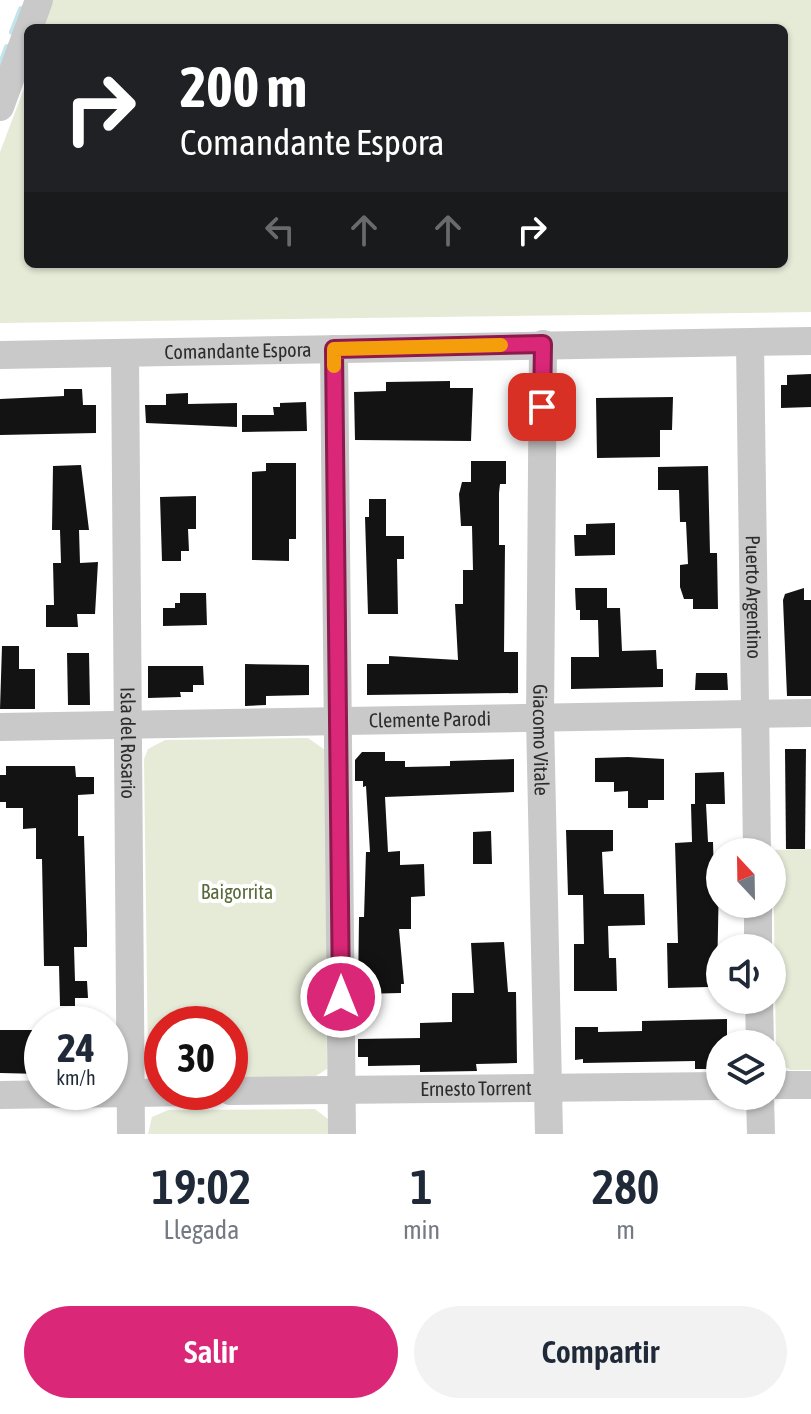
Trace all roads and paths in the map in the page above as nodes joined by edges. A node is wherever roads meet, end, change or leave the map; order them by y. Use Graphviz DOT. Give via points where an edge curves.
graph roads {
  1 [pos="39,0"];
  2 [pos="30,24"];
  3 [pos="24,40"];
  4 [pos="0,107"];
  5 [pos="811,341"];
  6 [pos="750,343"];
  7 [pos="543,344"];
  8 [pos="334,349"];
  9 [pos="125,353"];
  10 [pos="0,355"];
  11 [pos="811,713"];
  12 [pos="755,714"];
  13 [pos="540,718"];
  14 [pos="339,720"];
  15 [pos="125,725"];
  16 [pos="0,727"];
  17 [pos="757,838"];
  18 [pos="786,1085"];
  19 [pos="811,1085"];
  20 [pos="706,1086"];
  21 [pos="548,1087"];
  22 [pos="342,1089"];
  23 [pos="248,1091"];
  24 [pos="131,1093"];
  25 [pos="144,1093"];
  26 [pos="0,1095"];
  27 [pos="760,1110"];
  28 [pos="131,1134"];
  29 [pos="342,1134"];
  30 [pos="549,1134"];
  31 [pos="761,1134"];
  1 -- 2 [label="street"];
  3 -- 4 [label="street"];
  5 -- 6 [label="street, Comandante Espora"];
  6 -- 7 [label="street, Comandante Espora"];
  6 -- 12 [label="street, Puerto Argentino"];
  7 -- 8 [label="street, Comandante Espora"];
  7 -- 13 [label="street, Giacomo Vitale"];
  8 -- 9 [label="street, Comandante Espora"];
  8 -- 14 [label="street"];
  9 -- 10 [label="street, Comandante Espora"];
  9 -- 15 [label="street, Isla del Rosario"];
  11 -- 12 [label="street, Clemente Parodi"];
  12 -- 13 [label="street, Clemente Parodi"];
  12 -- 17 [label="street, Puerto Argentino"];
  13 -- 14 [label="street, Clemente Parodi"];
  13 -- 21 [label="street, Giacomo Vitale"];
  14 -- 15 [label="street, Clemente Parodi"];
  14 -- 22 [label="street"];
  15 -- 16 [label="street, Clemente Parodi"];
  15 -- 24 [label="street, Isla del Rosario"];
  18 -- 19 [label="street"];
  20 -- 21 [label="street, Ernesto Torrent"];
  21 -- 22 [label="street, Ernesto Torrent"];
  21 -- 30 [label="street, Giacomo Vitale"];
  22 -- 23 [label="street, Ernesto Torrent"];
  22 -- 29 [label="street"];
  24 -- 25 [label="street"];
  24 -- 26 [label="street"];
  24 -- 28 [label="street, Isla del Rosario"];
  27 -- 31 [label="street"];
}
